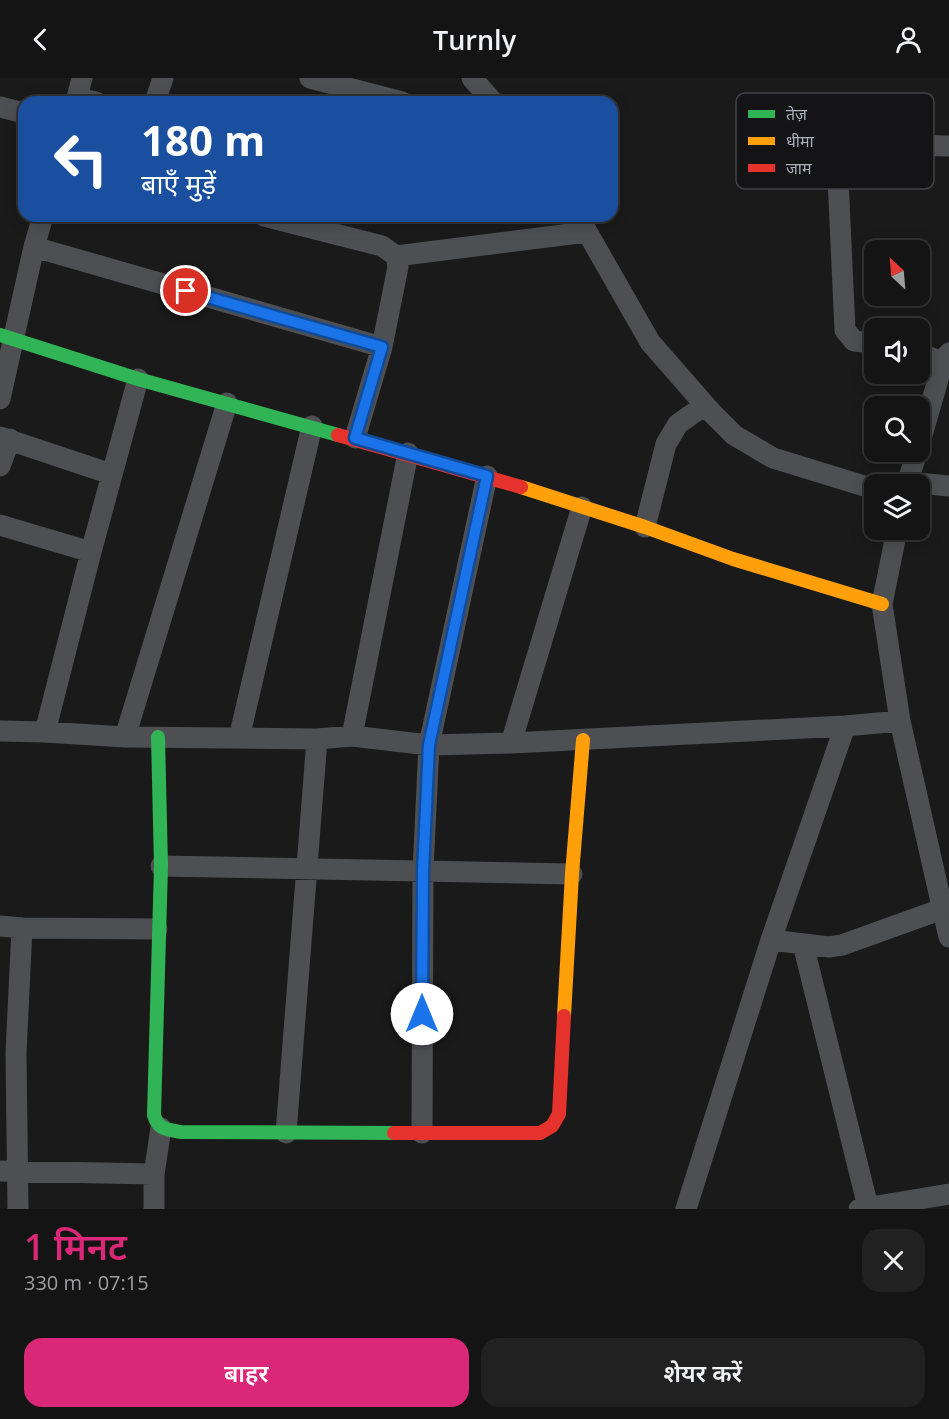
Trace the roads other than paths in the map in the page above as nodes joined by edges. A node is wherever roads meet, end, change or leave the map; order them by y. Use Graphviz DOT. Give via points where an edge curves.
graph roads {
  1 [pos="163,78"];
  2 [pos="310,78"];
  3 [pos="472,78"];
  4 [pos="157,96"];
  5 [pos="379,96"];
  6 [pos="488,96"];
  7 [pos="0,107"];
  8 [pos="18,112"];
  9 [pos="934,146"];
  10 [pos="949,146"];
  11 [pos="838,189"];
  12 [pos="41,222"];
  13 [pos="288,222"];
  14 [pos="583,224"];
  15 [pos="34,247"];
  16 [pos="396,256"];
  17 [pos="6,337"];
  18 [pos="864,342"];
  19 [pos="382,347"];
  20 [pos="947,353"];
  21 [pos="930,354"];
  22 [pos="138,379"];
  23 [pos="0,399"];
  24 [pos="227,403"];
  25 [pos="705,405"];
  26 [pos="930,409"];
  27 [pos="312,426"];
  28 [pos="5,438"];
  29 [pos="355,438"];
  30 [pos="408,453"];
  31 [pos="0,466"];
  32 [pos="111,474"];
  33 [pos="487,476"];
  34 [pos="930,485"];
  35 [pos="864,486"];
  36 [pos="949,486"];
  37 [pos="582,507"];
  38 [pos="0,525"];
  39 [pos="645,527"];
  40 [pos="895,540"];
  41 [pos="91,552"];
  42 [pos="882,604"];
  43 [pos="900,721"];
  44 [pos="845,726"];
  45 [pos="0,732"];
  46 [pos="45,732"];
  47 [pos="352,736"];
  48 [pos="125,737"];
  49 [pos="158,737"];
  50 [pos="239,738"];
  51 [pos="316,739"];
  52 [pos="582,740"];
  53 [pos="511,743"];
  54 [pos="429,745"];
  55 [pos="161,866"];
  56 [pos="305,869"];
  57 [pos="423,871"];
  58 [pos="572,874"];
  59 [pos="942,909"];
  60 [pos="0,926"];
  61 [pos="22,928"];
  62 [pos="158,929"];
  63 [pos="949,938"];
  64 [pos="771,940"];
  65 [pos="803,944"];
  66 [pos="8,1052"];
  67 [pos="161,1128"];
  68 [pos="286,1133"];
  69 [pos="422,1133"];
  70 [pos="9,1171"];
  71 [pos="154,1174"];
  72 [pos="949,1194"];
  73 [pos="864,1208"];
  74 [pos="18,1209"];
  75 [pos="154,1209"];
  76 [pos="686,1209"];
  1 -- 4 [label="street"];
  2 -- 5 [label="street"];
  3 -- 6 [label="street"];
  7 -- 8 [label="street"];
  9 -- 10 [label="street"];
  11 -- 18 [label="street" via="845,330 854,341"];
  12 -- 15 [label="street"];
  13 -- 16 [label="street" via="382,246"];
  14 -- 16 [label="street"];
  14 -- 25 [label="street" via="650,342"];
  15 -- 17 [label="street"];
  15 -- 19 [label="street"];
  16 -- 19 [label="street" via="398,267"];
  17 -- 22 [label="street"];
  17 -- 23 [label="street"];
  19 -- 29 [label="street"];
  20 -- 21 [label="street"];
  20 -- 26 [label="street"];
  22 -- 24 [label="street"];
  22 -- 32 [label="street"];
  24 -- 27 [label="street"];
  24 -- 48 [label="street"];
  25 -- 35 [label="street" via="734,435 773,458"];
  25 -- 39 [label="street" via="678,424 668,438"];
  27 -- 29 [label="street"];
  27 -- 50 [label="street"];
  28 -- 31 [label="street"];
  28 -- 32 [label="street"];
  29 -- 30 [label="street"];
  30 -- 33 [label="street"];
  30 -- 47 [label="street"];
  32 -- 41 [label="street"];
  33 -- 37 [label="street"];
  33 -- 54 [label="street"];
  34 -- 36 [label="street"];
  37 -- 39 [label="street"];
  37 -- 53 [label="street"];
  38 -- 41 [label="street"];
  39 -- 42 [label="street" via="733,559"];
  40 -- 42 [label="street"];
  41 -- 46 [label="street"];
  42 -- 43 [label="street"];
  43 -- 44 [label="street"];
  43 -- 59 [label="street"];
  44 -- 52 [label="street"];
  44 -- 64 [label="street"];
  45 -- 46 [label="street"];
  46 -- 48 [label="street"];
  47 -- 51 [label="street"];
  47 -- 54 [label="street"];
  48 -- 49 [label="street"];
  49 -- 50 [label="street"];
  49 -- 55 [label="street"];
  50 -- 51 [label="street"];
  51 -- 56 [label="street"];
  52 -- 53 [label="street"];
  52 -- 58 [label="street"];
  53 -- 54 [label="street"];
  54 -- 57 [label="street"];
  55 -- 56 [label="street"];
  55 -- 62 [label="street"];
  56 -- 57 [label="street"];
  56 -- 68 [label="street"];
  57 -- 58 [label="street"];
  57 -- 69 [label="street"];
  58 -- 69 [label="street" via="559,1114 552,1126 540,1133"];
  59 -- 63 [label="street"];
  59 -- 65 [label="street" via="842,945"];
  60 -- 61 [label="street"];
  61 -- 62 [label="street"];
  61 -- 66 [label="street"];
  62 -- 67 [label="street" via="154,1115"];
  64 -- 65 [label="street"];
  64 -- 76 [label="street"];
  65 -- 73 [label="street"];
  66 -- 70 [label="street"];
  67 -- 68 [label="street" via="181,1132"];
  67 -- 71 [label="street"];
  68 -- 69 [label="street"];
  70 -- 71 [label="street"];
  70 -- 74 [label="street"];
  71 -- 75 [label="street"];
  72 -- 73 [label="street"];
}
